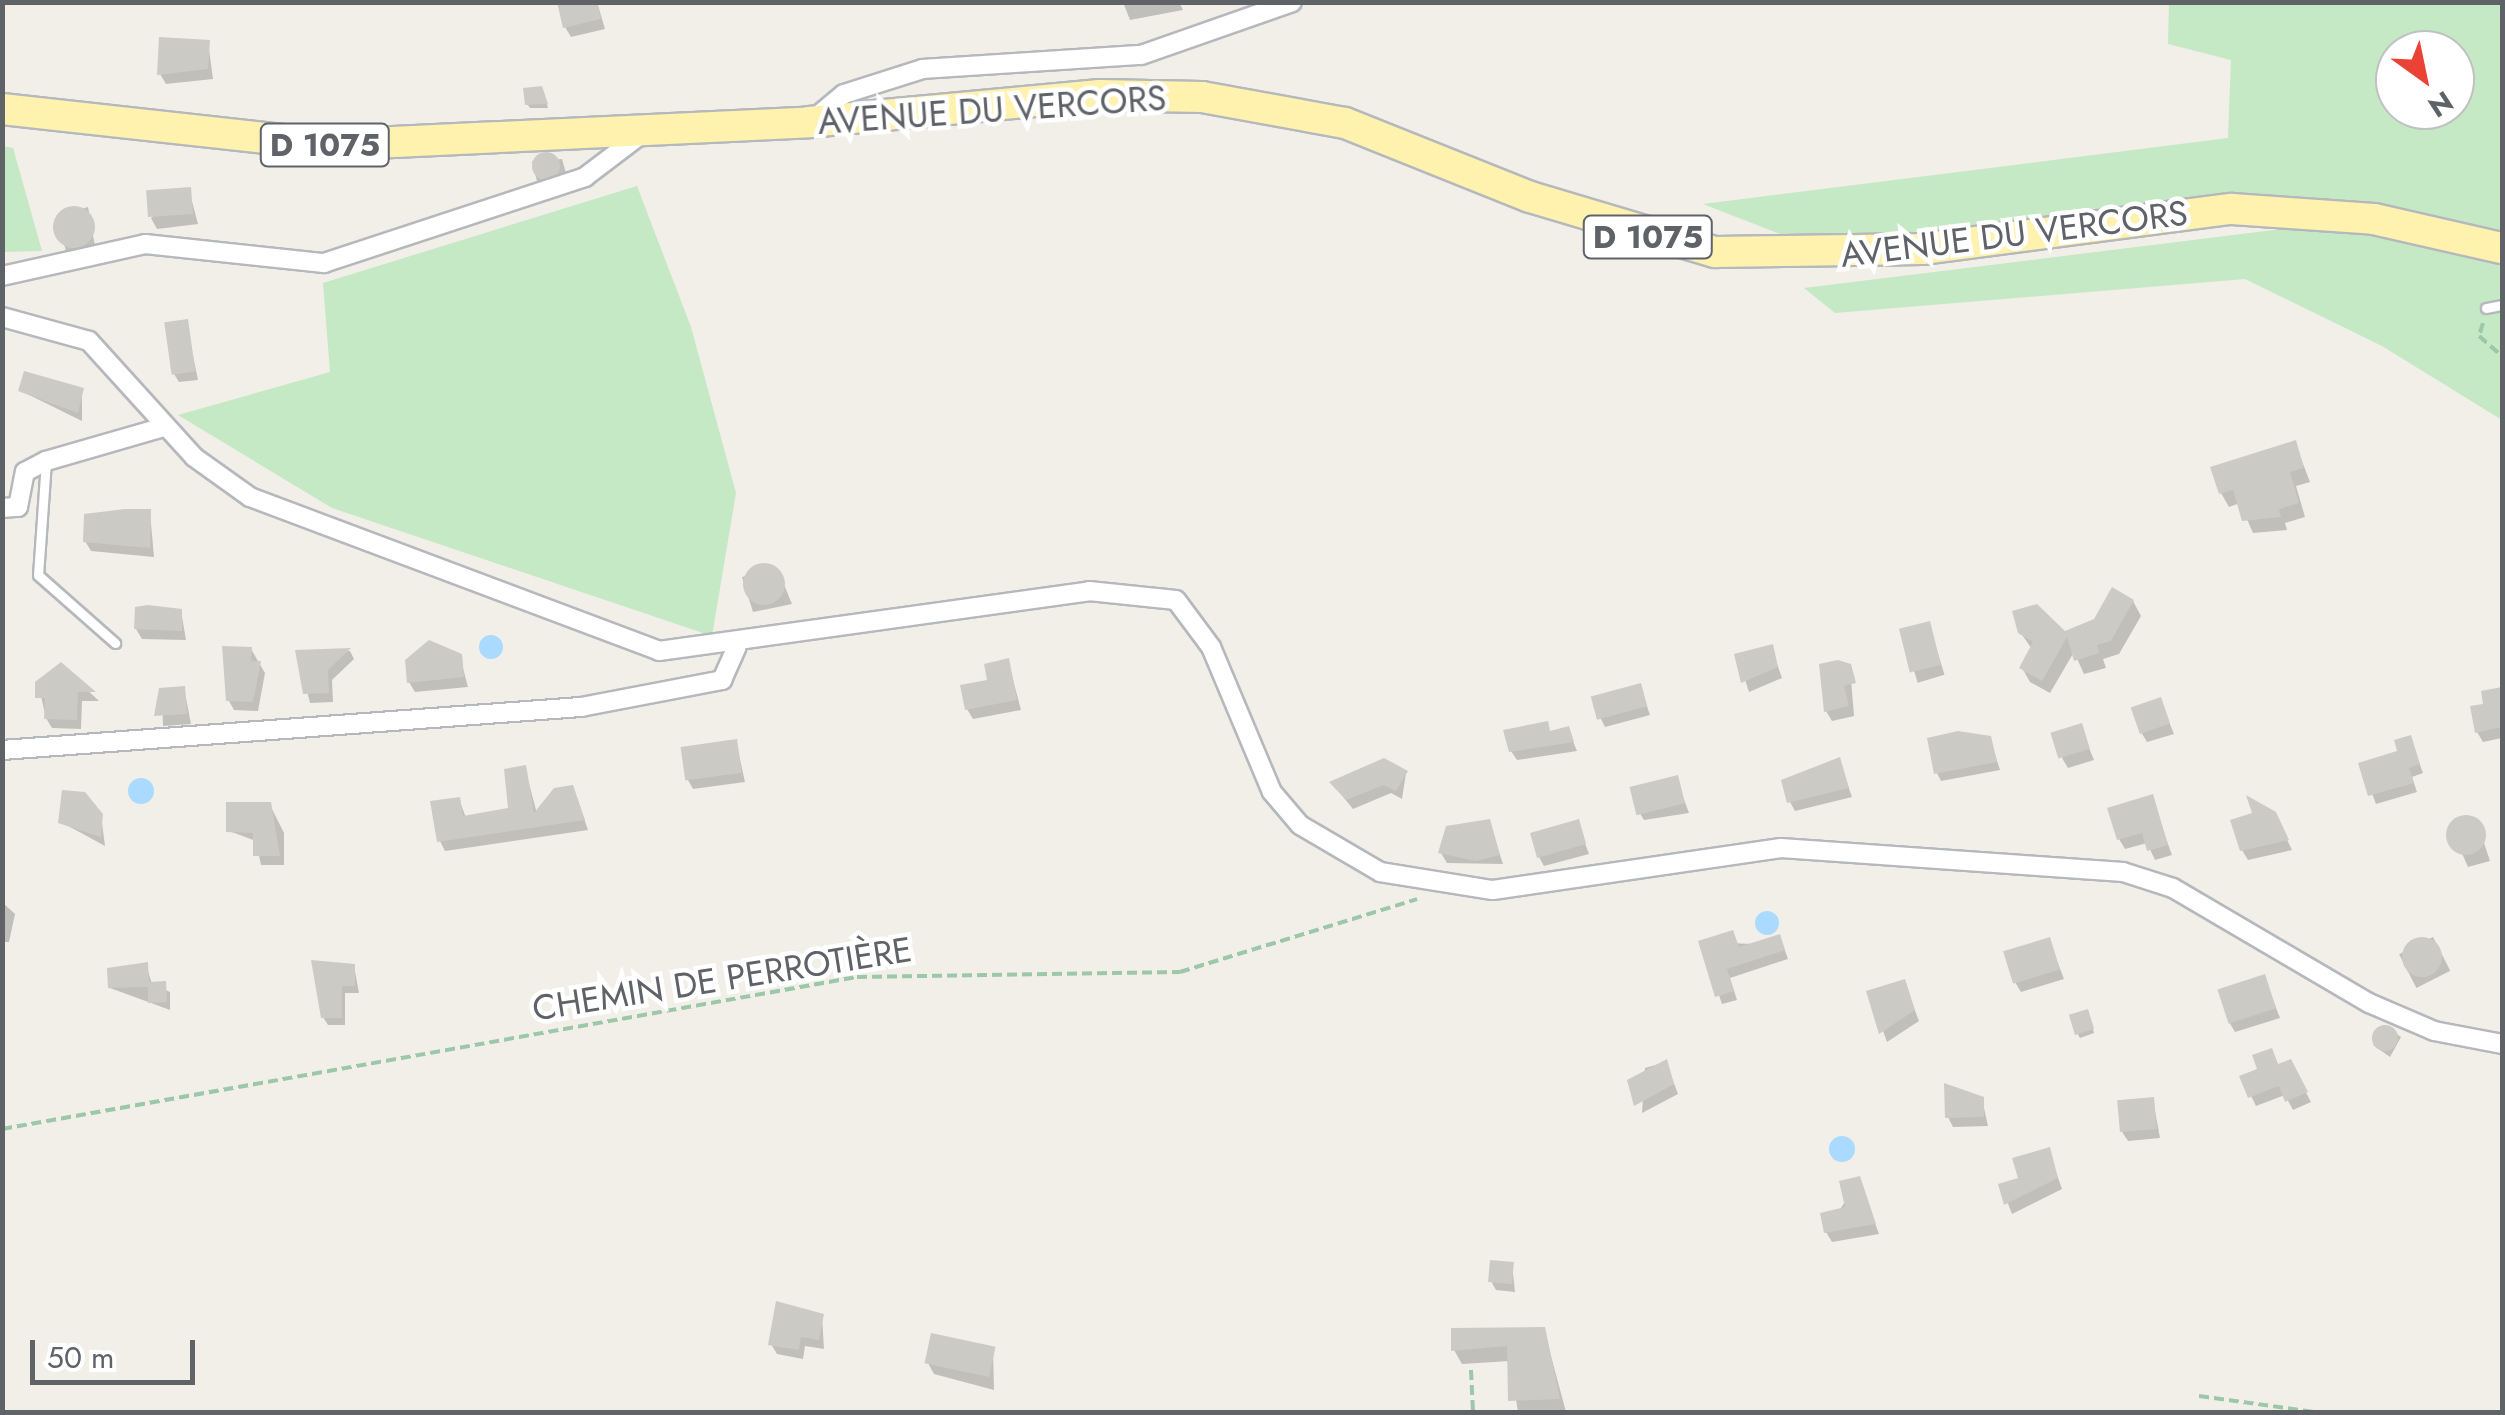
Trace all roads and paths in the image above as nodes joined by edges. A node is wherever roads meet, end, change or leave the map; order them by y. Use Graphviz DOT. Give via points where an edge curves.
graph roads {
  1 [pos="1292,2"];
  2 [pos="2,109"];
  3 [pos="810,122"];
  4 [pos="649,128"];
  5 [pos="2502,248"];
  6 [pos="2,276"];
  7 [pos="2502,306"];
  8 [pos="2486,308"];
  9 [pos="2,317"];
  10 [pos="2502,356"];
  11 [pos="164,426"];
  12 [pos="46,461"];
  13 [pos="2,508"];
  14 [pos="115,644"];
  15 [pos="737,647"];
  16 [pos="2,750"];
  17 [pos="1442,887"];
  18 [pos="2502,1044"];
  19 [pos="2,1129"];
  20 [pos="1471,1370"];
  21 [pos="2199,1396"];
  22 [pos="1473,1412"];
  23 [pos="2314,1412"];
  1 -- 3 [label="street" via="1141,55 923,69 844,94"];
  2 -- 4 [label="main road, D 1075" via="330,145"];
  3 -- 4 [label="main road, AVENUE DU VERCORS / D 1075"];
  3 -- 5 [label="main road, AVENUE DU VERCORS / D 1075" via="1100,95 1280,106 1650,238 1715,252 1922,250 2232,209 2374,219"];
  4 -- 6 [label="street" via="585,177 324,262 145,244"];
  7 -- 8 [label="lane"];
  8 -- 10 [label="path" via="2479,336"];
  9 -- 11 [label="street" via="89,341"];
  11 -- 12 [label="street"];
  11 -- 15 [label="street" via="250,497 322,529 658,652"];
  12 -- 13 [label="street" via="25,472 18,508"];
  12 -- 14 [label="lane" via="38,576"];
  15 -- 16 [label="street" via="722,680 580,706"];
  15 -- 17 [label="street" via="877,616 1051,596 1148,592 1176,600 1211,647 1246,748 1300,825 1380,872"];
  17 -- 18 [label="street" via="1527,886 1781,848 2123,872 2173,888 2370,1003 2434,1032"];
  17 -- 19 [label="path, CHEMIN DE PERROTIÈRE" via="1394,910 1180,972 858,977"];
  20 -- 22 [label="path"];
  21 -- 23 [label="path"];
}
